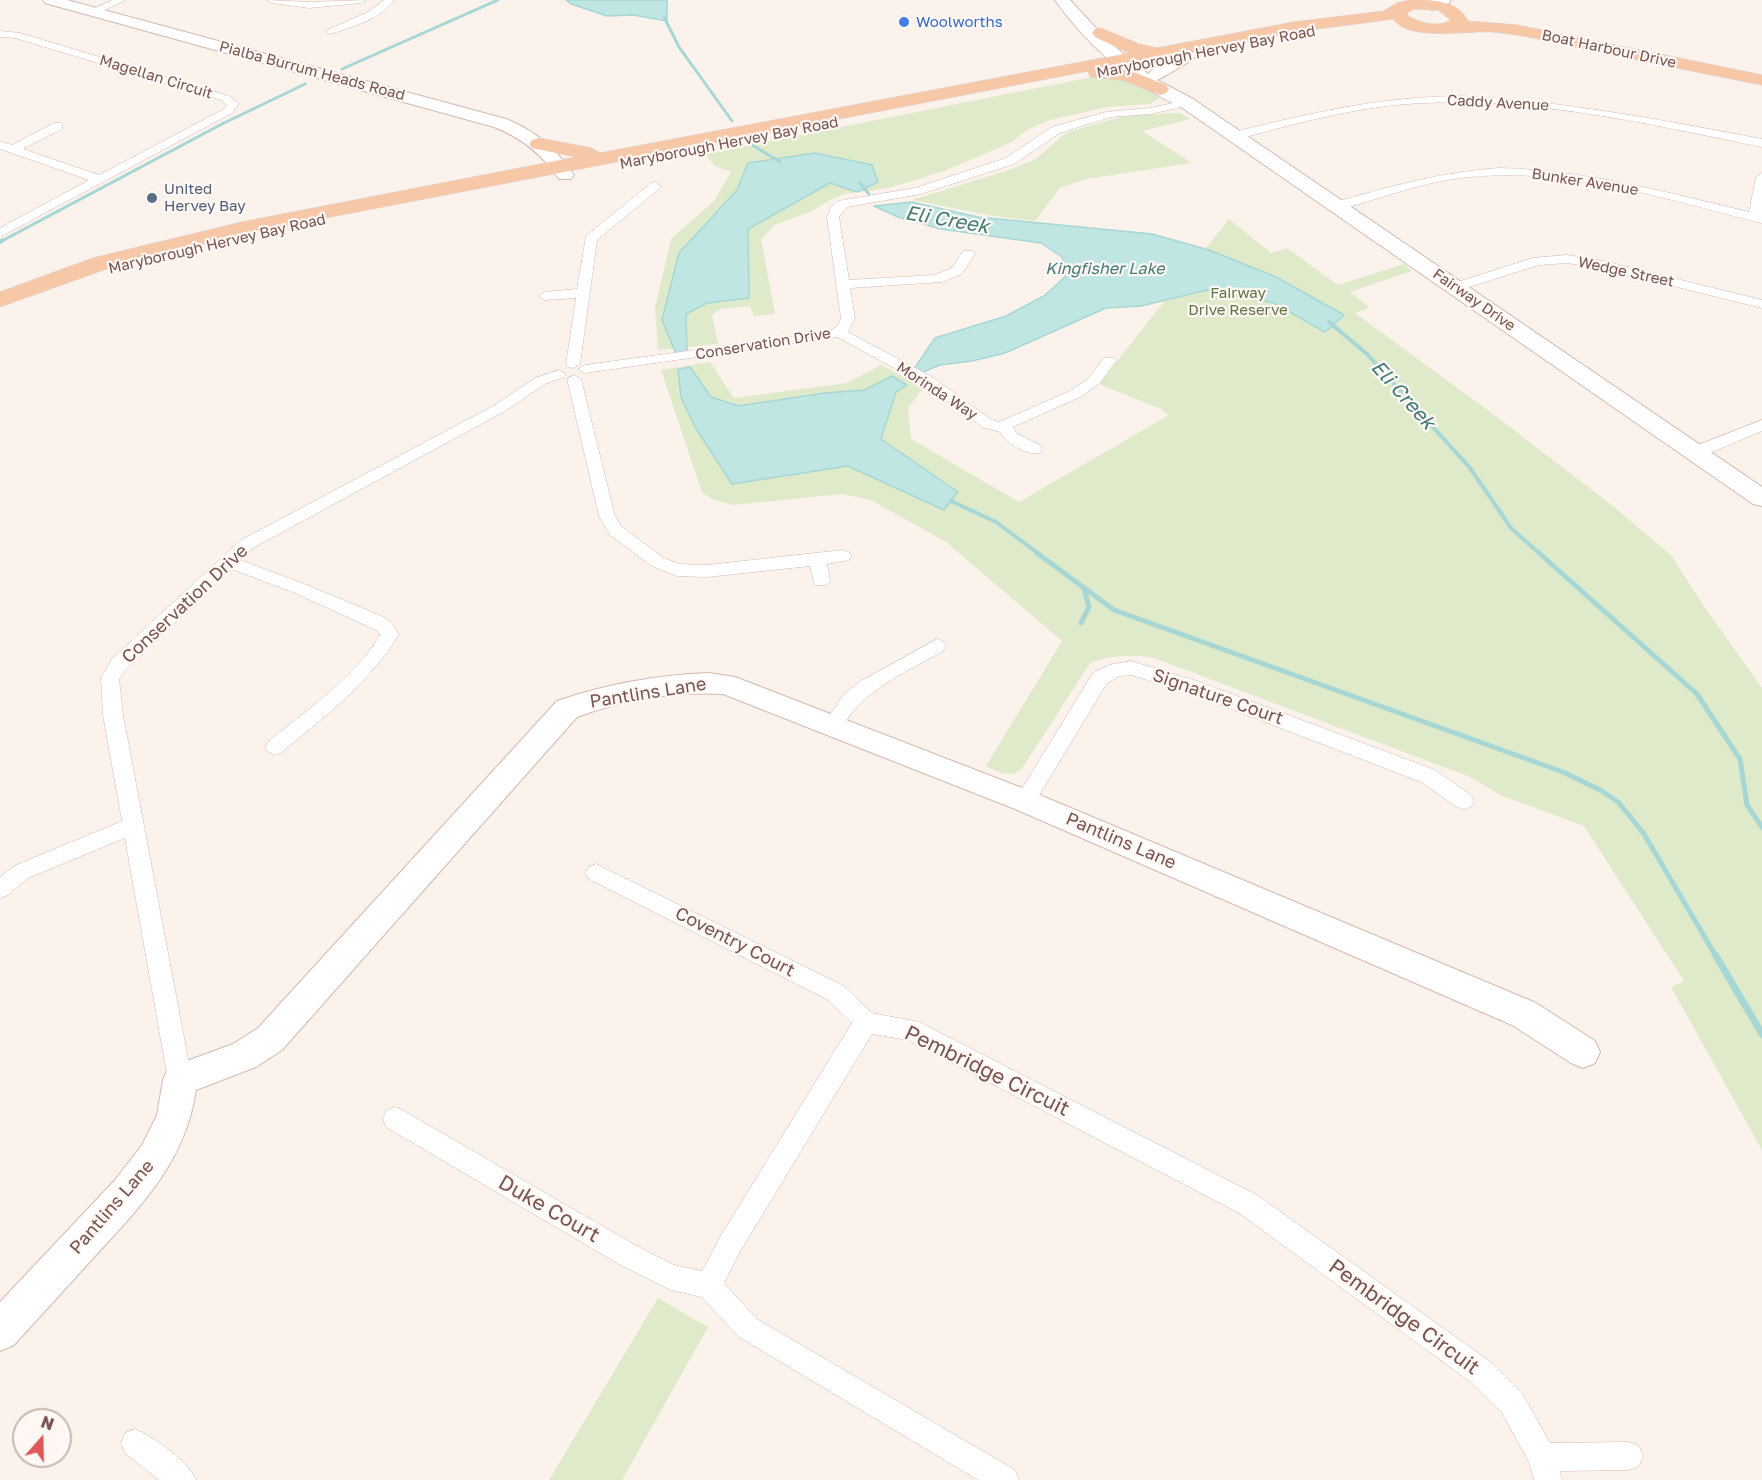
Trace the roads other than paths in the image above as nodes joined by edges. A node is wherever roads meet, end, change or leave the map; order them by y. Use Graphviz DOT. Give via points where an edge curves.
graph roads {
  1 [pos="50,0"];
  2 [pos="72,0"];
  3 [pos="121,0"];
  4 [pos="273,0"];
  5 [pos="361,0"];
  6 [pos="389,0"];
  7 [pos="1062,0"];
  8 [pos="1438,2"];
  9 [pos="96,10"];
  10 [pos="1398,12"];
  11 [pos="1456,20"];
  12 [pos="1416,26"];
  13 [pos="330,31"];
  14 [pos="0,34"];
  15 [pos="1103,40"];
  16 [pos="1156,53"];
  17 [pos="1189,56"];
  18 [pos="1130,62"];
  19 [pos="1068,69"];
  20 [pos="1096,73"];
  21 [pos="1762,73"];
  22 [pos="1762,80"];
  23 [pos="1158,83"];
  24 [pos="1187,103"];
  25 [pos="58,126"];
  26 [pos="1234,136"];
  27 [pos="1762,143"];
  28 [pos="539,144"];
  29 [pos="6,147"];
  30 [pos="614,155"];
  31 [pos="562,171"];
  32 [pos="1762,177"];
  33 [pos="101,180"];
  34 [pos="654,186"];
  35 [pos="1337,206"];
  36 [pos="1758,218"];
  37 [pos="0,233"];
  38 [pos="968,254"];
  39 [pos="844,284"];
  40 [pos="1456,287"];
  41 [pos="582,293"];
  42 [pos="545,296"];
  43 [pos="0,300"];
  44 [pos="1762,304"];
  45 [pos="839,333"];
  46 [pos="1109,361"];
  47 [pos="573,372"];
  48 [pos="1762,425"];
  49 [pos="1005,427"];
  50 [pos="1034,449"];
  51 [pos="1694,453"];
  52 [pos="1762,498"];
  53 [pos="843,556"];
  54 [pos="816,559"];
  55 [pos="228,562"];
  56 [pos="821,581"];
  57 [pos="937,646"];
  58 [pos="832,727"];
  59 [pos="275,747"];
  60 [pos="1025,801"];
  61 [pos="1464,801"];
  62 [pos="132,826"];
  63 [pos="596,873"];
  64 [pos="0,889"];
  65 [pos="866,1022"];
  66 [pos="1583,1052"];
  67 [pos="180,1080"];
  68 [pos="395,1119"];
  69 [pos="710,1286"];
  70 [pos="0,1331"];
  71 [pos="135,1443"];
  72 [pos="1629,1456"];
  73 [pos="1545,1468"];
  74 [pos="182,1480"];
  75 [pos="1005,1480"];
  1 -- 9 [label="street, Pialba Burrum Heads Road"];
  2 -- 9 [label="street, Pialba Burrum Heads Road"];
  3 -- 9 [label="street"];
  4 -- 5 [label="street" via="309,5"];
  6 -- 13 [label="street" via="386,6 358,21"];
  7 -- 15 [label="street, Fairway Drive" via="1091,34"];
  8 -- 10 [label="main road, Maryborough Hervey Bay Road" via="1403,7"];
  8 -- 11 [label="main road"];
  9 -- 28 [label="street, Pialba Burrum Heads Road" via="500,123 520,130"];
  10 -- 12 [label="main road" via="1401,19"];
  10 -- 16 [label="main road, Maryborough Hervey Bay Road"];
  11 -- 12 [label="main road, Maryborough Hervey Bay Road" via="1430,28"];
  11 -- 21 [label="main road, Boat Harbour Drive"];
  11 -- 22 [label="main road, Boat Harbour Drive"];
  12 -- 17 [label="main road, Maryborough Hervey Bay Road" via="1346,25"];
  14 -- 33 [label="street, Magellan Circuit" via="16,35 225,98 233,104 228,111"];
  15 -- 16 [label="main road"];
  15 -- 18 [label="street, Fairway Drive"];
  15 -- 19 [label="street" via="1101,54"];
  16 -- 18 [label="main road, Maryborough Hervey Bay Road"];
  17 -- 18 [label="main road, Maryborough Hervey Bay Road"];
  17 -- 23 [label="street" via="1167,66"];
  18 -- 19 [label="main road, Maryborough Hervey Bay Road"];
  18 -- 20 [label="main road, Maryborough Hervey Bay Road"];
  18 -- 23 [label="street, Fairway Drive"];
  19 -- 30 [label="main road, Maryborough Hervey Bay Road"];
  20 -- 23 [label="main road"];
  20 -- 31 [label="main road, Maryborough Hervey Bay Road"];
  23 -- 24 [label="street, Fairway Drive" via="1174,98"];
  24 -- 26 [label="street, Fairway Drive"];
  24 -- 39 [label="street, Conservation Drive" via="1110,114 1056,130 1010,160 916,191 843,204 833,217"];
  25 -- 29 [label="street"];
  26 -- 27 [label="street, Caddy Avenue" via="1340,110 1417,100 1496,100 1542,104"];
  26 -- 35 [label="street, Fairway Drive"];
  28 -- 30 [label="main road"];
  28 -- 31 [label="street, Pialba Burrum Heads Road"];
  29 -- 33 [label="street"];
  30 -- 31 [label="main road, Maryborough Hervey Bay Road"];
  31 -- 43 [label="main road, Maryborough Hervey Bay Road" via="243,234 45,284"];
  32 -- 36 [label="street"];
  33 -- 37 [label="street, Magellan Circuit"];
  34 -- 41 [label="street" via="591,239"];
  35 -- 36 [label="street, Bunker Avenue" via="1462,174 1517,172 1605,183"];
  35 -- 40 [label="street, Fairway Drive"];
  38 -- 39 [label="street" via="957,271 937,279"];
  39 -- 45 [label="street, Conservation Drive" via="848,318"];
  40 -- 44 [label="street, Wedge Street" via="1538,261 1567,259"];
  40 -- 51 [label="street, Fairway Drive"];
  41 -- 42 [label="street"];
  41 -- 47 [label="street"];
  45 -- 47 [label="street, Conservation Drive"];
  45 -- 49 [label="street, Morinda Way" via="927,380 987,424"];
  46 -- 49 [label="street" via="1094,381 1075,394"];
  47 -- 54 [label="street" via="607,516 616,531 658,562 677,570 707,571"];
  47 -- 55 [label="street, Conservation Drive" via="540,381 484,417 247,544"];
  48 -- 51 [label="street"];
  49 -- 50 [label="street, Morinda Way" via="1010,436"];
  51 -- 52 [label="street, Fairway Drive"];
  53 -- 54 [label="street"];
  54 -- 56 [label="street"];
  55 -- 59 [label="street" via="373,620 390,634 371,660"];
  55 -- 62 [label="street, Conservation Drive" via="119,664 110,678"];
  57 -- 58 [label="street" via="859,693"];
  58 -- 60 [label="street, Pantlins Lane"];
  58 -- 67 [label="street, Pantlins Lane" via="725,684 710,682 585,702 567,709 270,1039 244,1056"];
  60 -- 61 [label="street, Signature Court" via="1100,678 1131,668 1418,771"];
  60 -- 66 [label="street, Pantlins Lane" via="1524,1014"];
  62 -- 64 [label="street" via="21,872"];
  62 -- 67 [label="street, Conservation Drive"];
  63 -- 65 [label="street, Coventry Court" via="836,993"];
  65 -- 69 [label="street" via="732,1241"];
  65 -- 73 [label="street, Pembridge Circuit" via="911,1030 1248,1204 1482,1373 1512,1403"];
  67 -- 70 [label="street, Pantlins Lane" via="174,1118 155,1158 128,1193"];
  68 -- 69 [label="street, Duke Court" via="626,1254 671,1277"];
  69 -- 75 [label="street" via="748,1328"];
  71 -- 74 [label="street"];
  72 -- 73 [label="street, Pembridge Circuit"];
}
